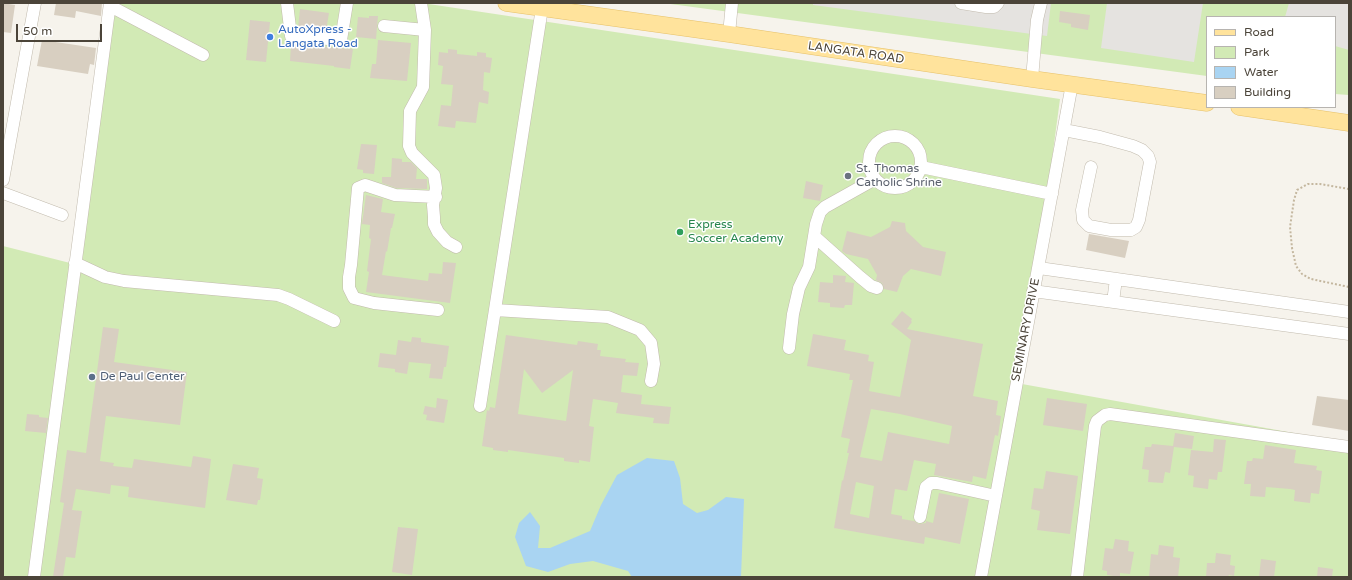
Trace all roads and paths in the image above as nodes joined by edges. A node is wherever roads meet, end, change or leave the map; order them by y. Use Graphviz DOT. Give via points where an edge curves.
graph roads {
  1 [pos="35,3"];
  2 [pos="287,3"];
  3 [pos="347,3"];
  4 [pos="421,3"];
  5 [pos="506,3"];
  6 [pos="732,3"];
  7 [pos="961,3"];
  8 [pos="998,3"];
  9 [pos="1041,3"];
  10 [pos="110,5"];
  11 [pos="542,8"];
  12 [pos="384,26"];
  13 [pos="425,30"];
  14 [pos="729,34"];
  15 [pos="203,55"];
  16 [pos="1032,79"];
  17 [pos="1072,84"];
  18 [pos="1206,103"];
  19 [pos="1246,108"];
  20 [pos="1349,122"];
  21 [pos="1064,130"];
  22 [pos="921,167"];
  23 [pos="1091,167"];
  24 [pos="875,179"];
  25 [pos="3,180"];
  26 [pos="1349,189"];
  27 [pos="3,193"];
  28 [pos="1052,194"];
  29 [pos="436,197"];
  30 [pos="62,215"];
  31 [pos="814,236"];
  32 [pos="456,247"];
  33 [pos="75,262"];
  34 [pos="1039,268"];
  35 [pos="1116,279"];
  36 [pos="1349,287"];
  37 [pos="877,288"];
  38 [pos="1033,291"];
  39 [pos="1265,300"];
  40 [pos="1113,302"];
  41 [pos="438,310"];
  42 [pos="495,310"];
  43 [pos="1349,312"];
  44 [pos="334,321"];
  45 [pos="1262,322"];
  46 [pos="1349,334"];
  47 [pos="789,348"];
  48 [pos="651,381"];
  49 [pos="480,406"];
  50 [pos="1349,447"];
  51 [pos="996,496"];
  52 [pos="920,517"];
  53 [pos="34,577"];
  54 [pos="981,577"];
  55 [pos="1077,577"];
  1 -- 25 [label="street"];
  2 -- 3 [label="street" via="292,36 341,40"];
  4 -- 13 [label="street"];
  5 -- 11 [label="main road, LANGATA ROAD"];
  6 -- 14 [label="street"];
  7 -- 8 [label="street" via="986,7 994,7"];
  9 -- 16 [label="street"];
  10 -- 15 [label="street"];
  10 -- 33 [label="street"];
  11 -- 14 [label="main road, LANGATA ROAD"];
  11 -- 42 [label="street"];
  12 -- 13 [label="street"];
  13 -- 29 [label="street" via="423,87 410,111 409,146 412,153 434,175"];
  14 -- 16 [label="main road, LANGATA ROAD"];
  16 -- 17 [label="main road, LANGATA ROAD"];
  17 -- 18 [label="main road, LANGATA ROAD"];
  17 -- 21 [label="street, SEMINARY DRIVE"];
  19 -- 20 [label="main road"];
  21 -- 23 [label="street" via="1133,146 1148,156 1150,162 1136,227 1131,230 1111,230 1089,226 1083,220 1082,210"];
  21 -- 28 [label="street, SEMINARY DRIVE"];
  22 -- 24 [label="street" via="918,176 902,188 888,187"];
  22 -- 24 [label="street" via="922,158 912,141 893,135 876,144 871,152 870,171"];
  22 -- 28 [label="street"];
  24 -- 31 [label="street" via="825,207 820,212"];
  26 -- 36 [label="path" via="1308,184 1297,190 1290,227 1296,266 1302,274 1311,279"];
  27 -- 30 [label="street"];
  28 -- 34 [label="street, SEMINARY DRIVE"];
  29 -- 32 [label="street" via="433,205 434,224 447,242"];
  29 -- 41 [label="street" via="395,195 366,185 358,188 349,288 354,298 374,303"];
  31 -- 37 [label="street" via="860,277"];
  31 -- 47 [label="street" via="809,267 799,288 794,308"];
  33 -- 44 [label="street" via="105,277 124,281 278,295"];
  33 -- 53 [label="street"];
  34 -- 35 [label="street"];
  34 -- 38 [label="street, SEMINARY DRIVE"];
  35 -- 39 [label="street"];
  35 -- 40 [label="street"];
  38 -- 40 [label="street"];
  38 -- 51 [label="street, SEMINARY DRIVE"];
  39 -- 43 [label="street"];
  39 -- 45 [label="street"];
  40 -- 45 [label="street"];
  42 -- 48 [label="street" via="608,317 640,330 651,343 654,364"];
  42 -- 49 [label="street"];
  45 -- 46 [label="street"];
  50 -- 55 [label="street" via="1105,415 1095,426"];
  51 -- 52 [label="street" via="931,483 926,487"];
  51 -- 54 [label="street, SEMINARY DRIVE"];
}
